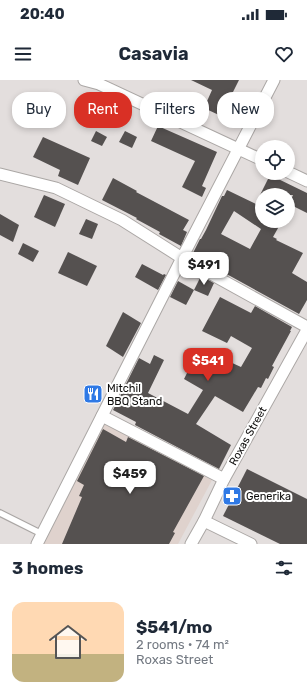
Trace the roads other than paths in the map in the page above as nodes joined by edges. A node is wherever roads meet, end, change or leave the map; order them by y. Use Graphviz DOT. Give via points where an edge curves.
graph roads {
  1 [pos="84,80"];
  2 [pos="274,80"];
  3 [pos="239,149"];
  4 [pos="255,157"];
  5 [pos="0,174"];
  6 [pos="295,175"];
  7 [pos="307,181"];
  8 [pos="182,258"];
  9 [pos="307,327"];
  10 [pos="307,330"];
  11 [pos="102,416"];
  12 [pos="224,479"];
  13 [pos="0,513"];
  14 [pos="204,521"];
  15 [pos="39,539"];
  16 [pos="191,544"];
  17 [pos="251,544"];
  1 -- 3 [label="street" via="99,84"];
  2 -- 3 [label="street"];
  3 -- 4 [label="street"];
  3 -- 8 [label="street"];
  5 -- 8 [label="street" via="56,188 122,220"];
  6 -- 7 [label="street"];
  8 -- 9 [label="street"];
  8 -- 11 [label="street"];
  10 -- 12 [label="street, Roxas Street"];
  11 -- 12 [label="street"];
  11 -- 15 [label="street"];
  12 -- 14 [label="street, Roxas Street"];
  13 -- 15 [label="lane"];
  14 -- 16 [label="street, Roxas Street"];
  14 -- 17 [label="street"];
}
